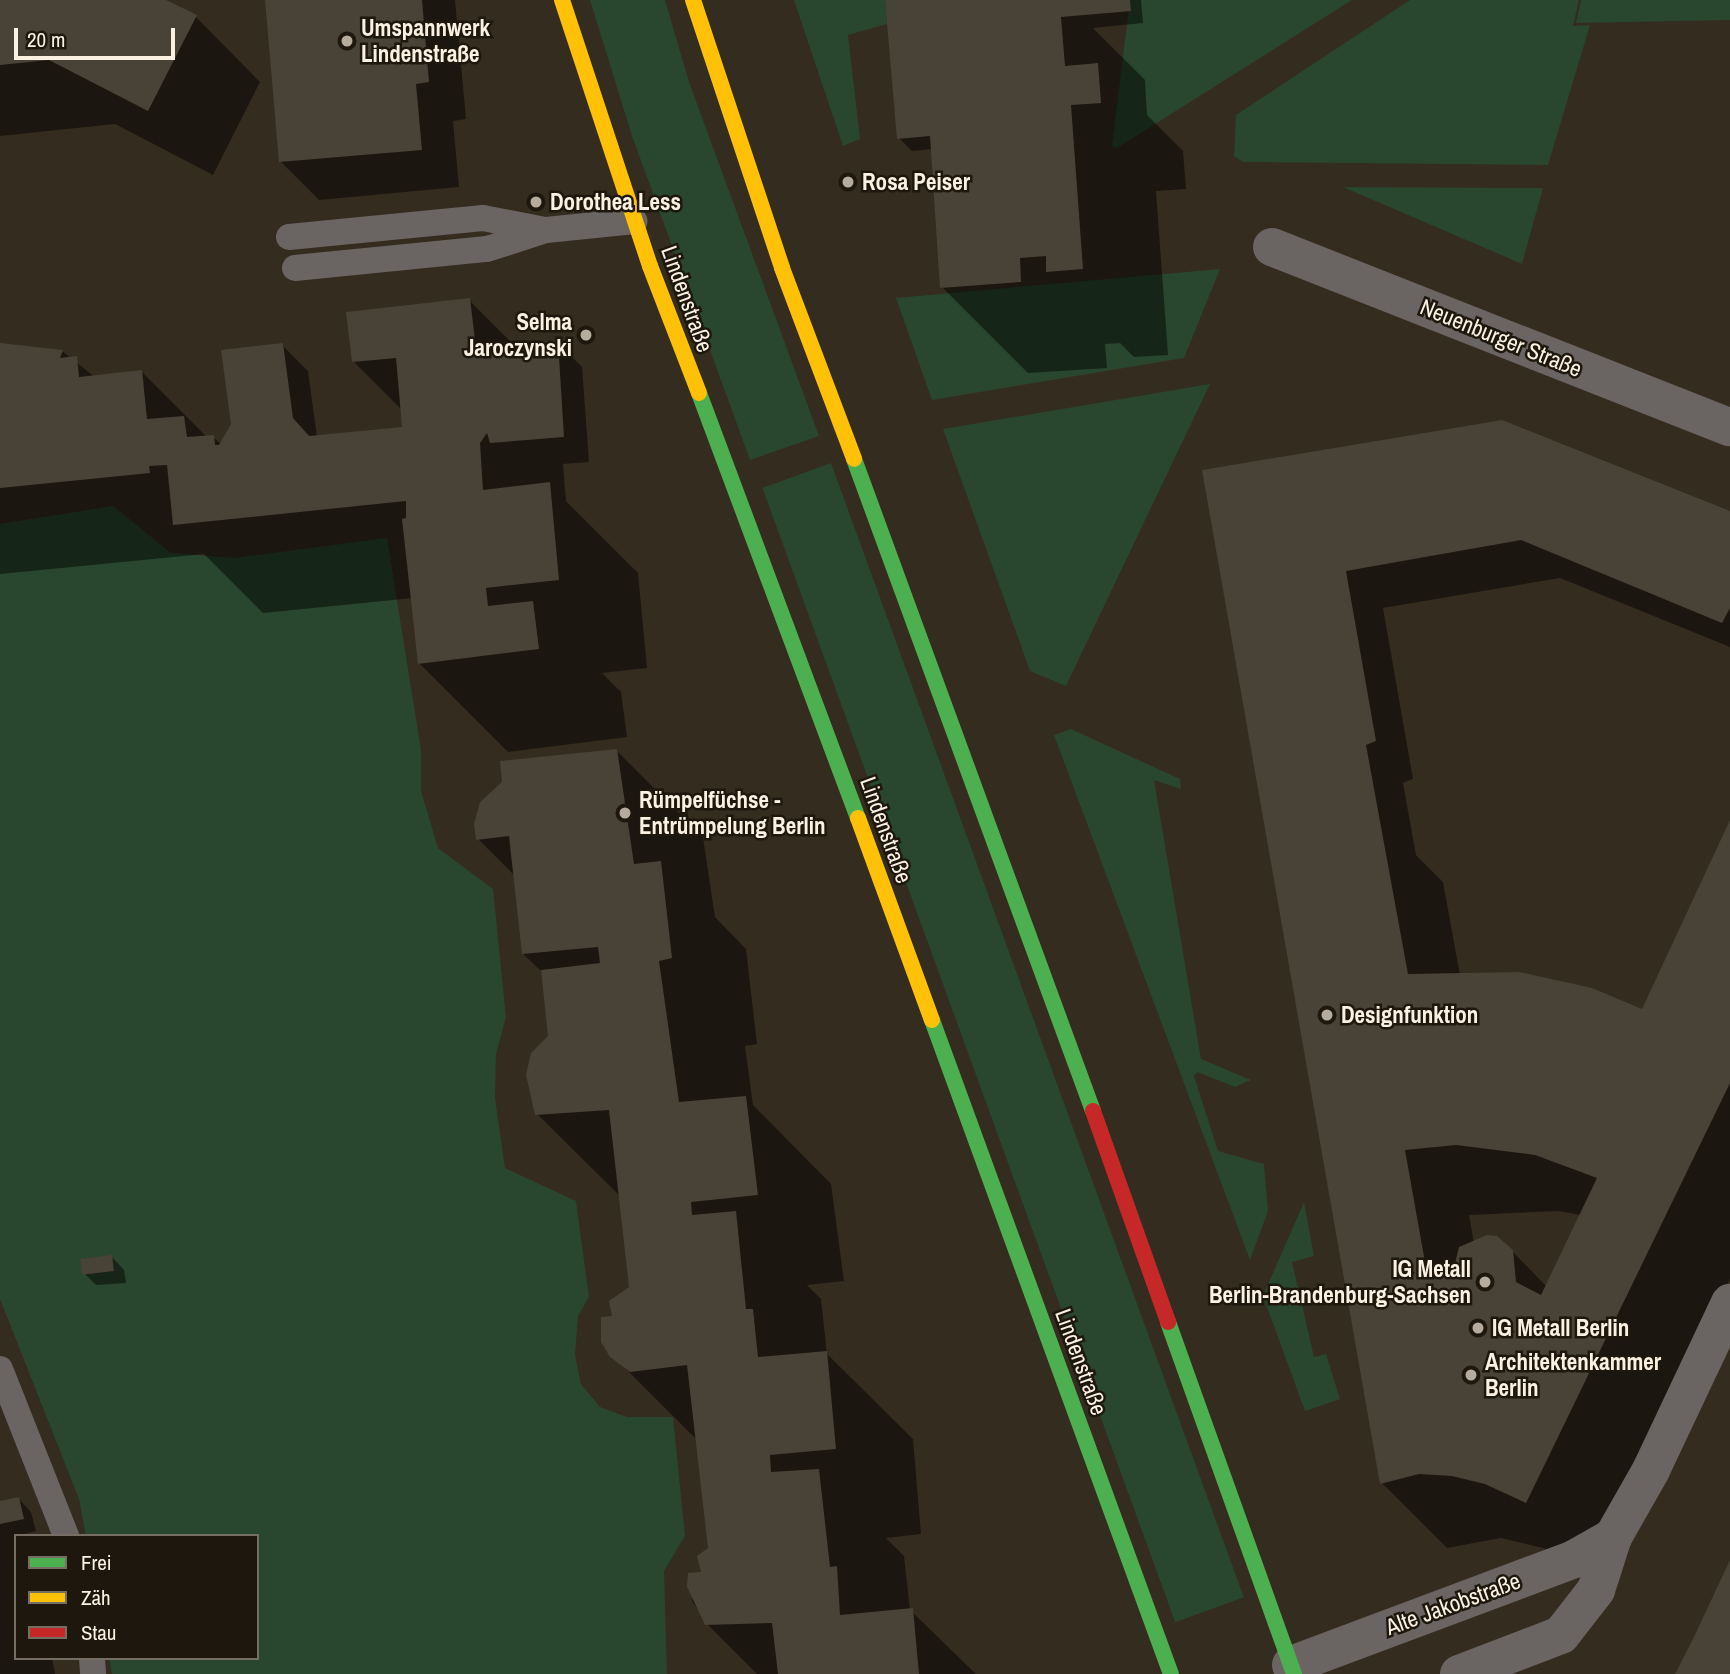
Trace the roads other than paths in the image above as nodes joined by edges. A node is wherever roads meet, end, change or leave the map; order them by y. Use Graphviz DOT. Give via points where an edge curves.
graph roads {
  1 [pos="562,0"];
  2 [pos="693,0"];
  3 [pos="635,221"];
  4 [pos="546,230"];
  5 [pos="289,237"];
  6 [pos="1272,247"];
  7 [pos="295,268"];
  8 [pos="1730,427"];
  9 [pos="1730,1303"];
  10 [pos="0,1369"];
  11 [pos="65,1534"];
  12 [pos="1613,1536"];
  13 [pos="1288,1671"];
  14 [pos="1171,1674"];
  15 [pos="1459,1674"];
  1 -- 3 [label="main road, Lindenstraße"];
  2 -- 13 [label="main road" via="782,268 971,768"];
  3 -- 4 [label="lane"];
  3 -- 14 [label="main road, Lindenstraße"];
  4 -- 5 [label="lane" via="483,218"];
  4 -- 7 [label="lane" via="487,249"];
  6 -- 8 [label="street, Neuenburger Straße"];
  9 -- 12 [label="street, Alte Jakobstraße" via="1651,1470"];
  10 -- 11 [label="lane"];
  12 -- 13 [label="street, Alte Jakobstraße" via="1574,1559"];
  12 -- 15 [label="street, Alte Jakobstraße" via="1596,1590 1561,1635"];
}
